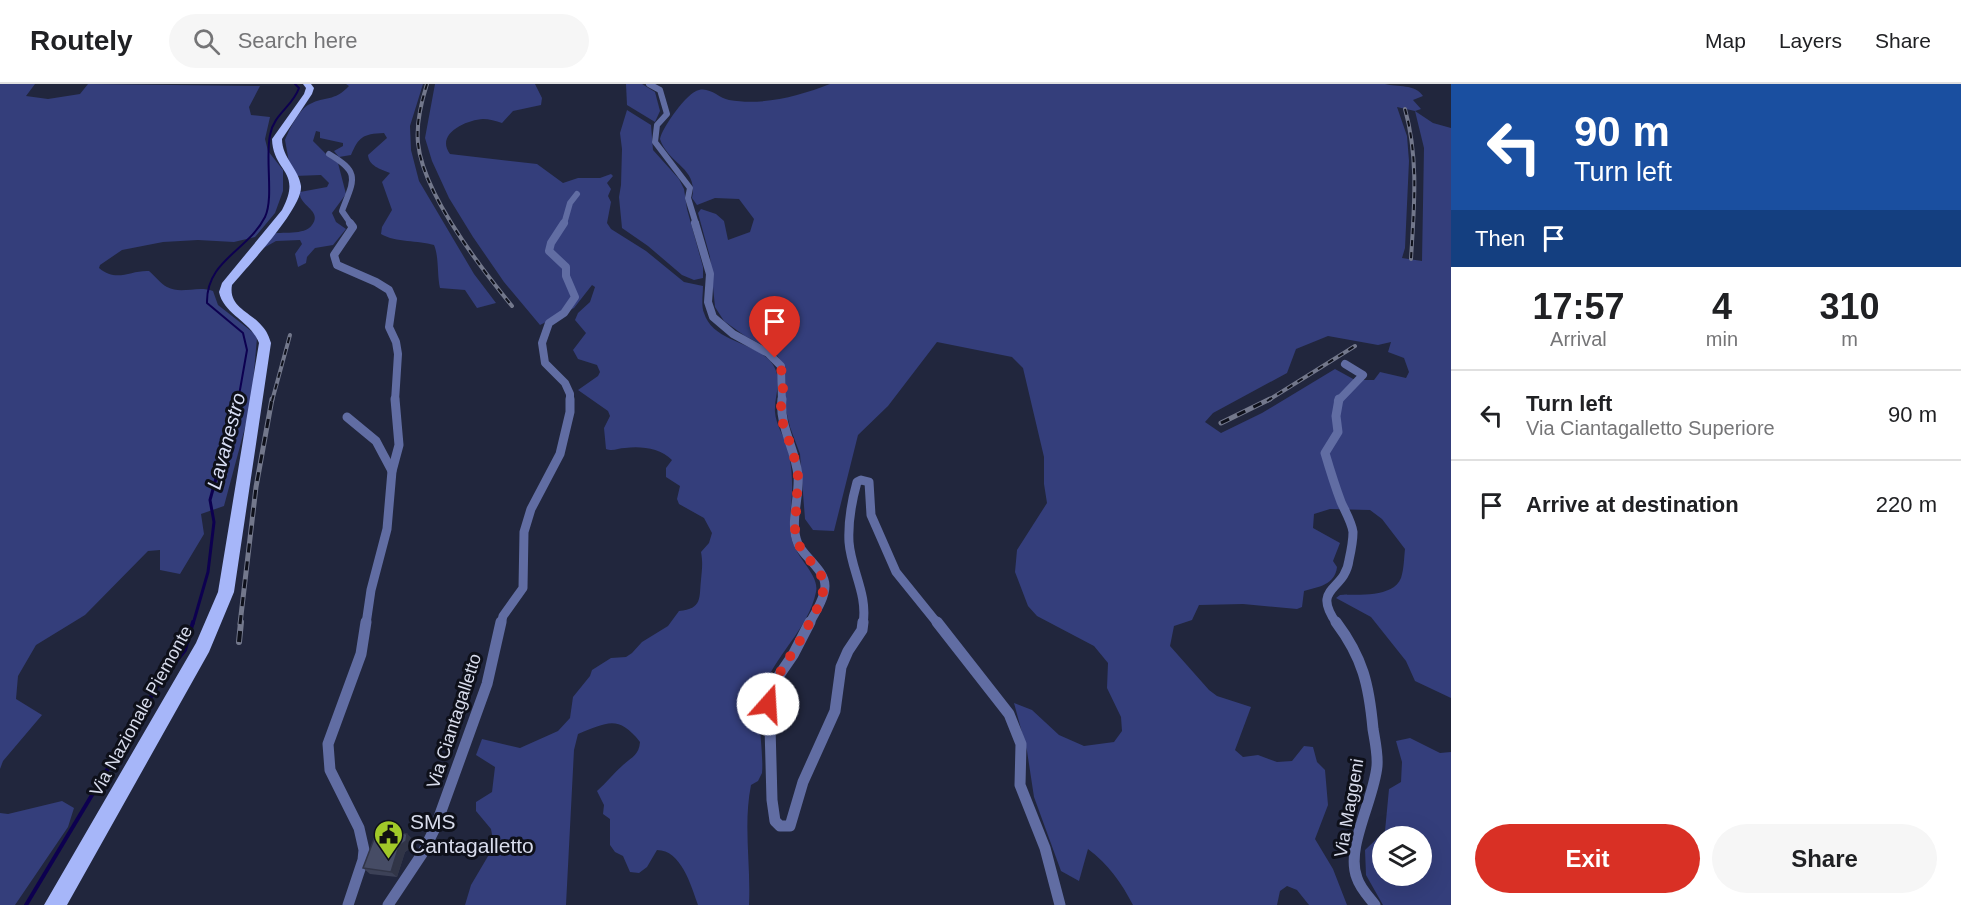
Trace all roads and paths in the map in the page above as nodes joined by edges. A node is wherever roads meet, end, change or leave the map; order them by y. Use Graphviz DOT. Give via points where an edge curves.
graph roads {
  1 [pos="307,84"];
  2 [pos="649,84"];
  3 [pos="329,154"];
  4 [pos="577,195"];
  5 [pos="1346,364"];
  6 [pos="347,417"];
  7 [pos="392,471"];
  8 [pos="55,905"];
  9 [pos="348,905"];
  10 [pos="388,905"];
  11 [pos="1060,905"];
  12 [pos="1375,905"];
  1 -- 8 [label="main road, Via Nazionale Piemonte" via="308,94 277,138 280,160 296,186 294,197 224,291 237,312 258,327 265,343 226,592 203,647"];
  2 -- 11 [label="street" via="660,90 670,111 657,125 655,142 690,188 688,198 710,273 708,302 713,317 781,366 780,415 798,476 795,530 798,544 825,586 817,609 769,690 775,820 780,826 790,826 803,782 835,711 841,667 862,630 865,611 849,543 849,516 856,484 865,480 869,482 872,515 896,572 995,695 1017,730 1022,744 1020,785 1046,848"];
  3 -- 7 [label="street" via="346,164 351,172 352,186 342,211 353,227 333,255 337,265 376,282 389,290 393,299 389,327 398,354 395,408 399,445"];
  4 -- 10 [label="street, Via Ciantagalletto" via="565,222 550,242 549,251 566,267 575,297 564,313 549,323 542,344 545,363 565,383 570,394 560,454 531,509 524,532 522,588 503,616 487,684 443,808 422,854"];
  5 -- 12 [label="street, Via Maggeni" via="1363,375 1338,401 1338,432 1325,453 1353,531 1352,548 1343,577 1326,600 1327,610 1361,662 1370,693 1377,765 1353,858 1357,879"];
  6 -- 7 [label="street" via="376,441"];
  7 -- 9 [label="street" via="387,529 371,590 361,654 328,744 330,770 363,838 363,860"];
}
